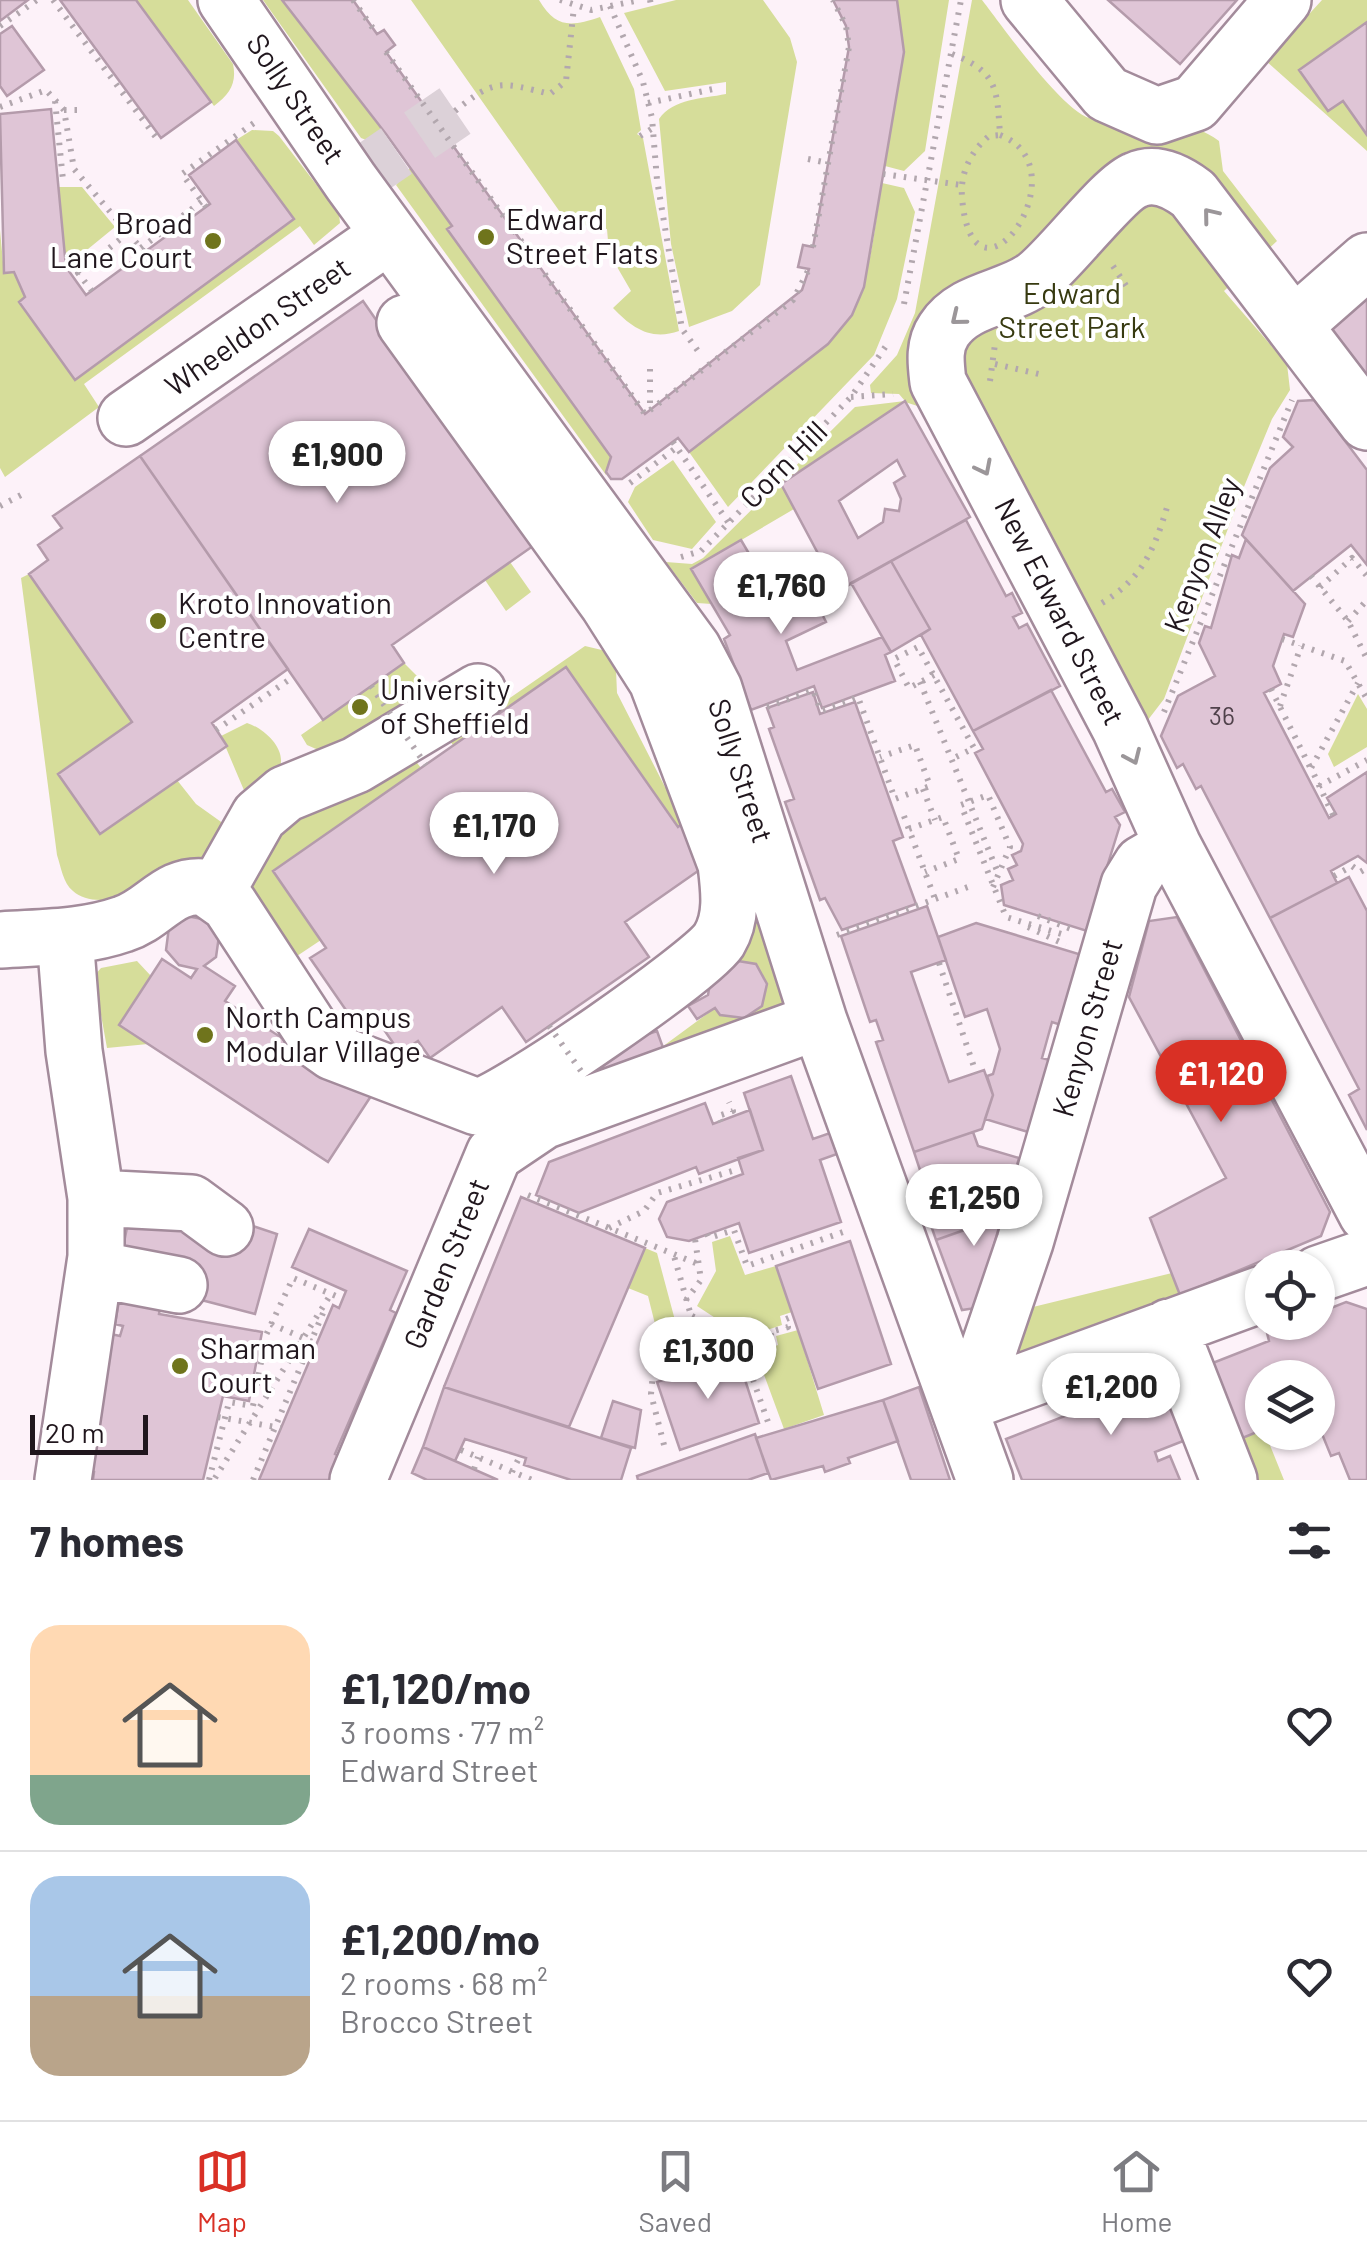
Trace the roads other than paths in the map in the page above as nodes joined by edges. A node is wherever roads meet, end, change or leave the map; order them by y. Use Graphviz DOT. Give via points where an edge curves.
graph roads {
  1 [pos="226,0"];
  2 [pos="1029,0"];
  3 [pos="1283,0"];
  4 [pos="389,234"];
  5 [pos="1367,260"];
  6 [pos="405,323"];
  7 [pos="1309,346"];
  8 [pos="126,418"];
  9 [pos="1367,422"];
  10 [pos="527,482"];
  11 [pos="646,581"];
  12 [pos="478,692"];
  13 [pos="1173,846"];
  14 [pos="194,892"];
  15 [pos="66,937"];
  16 [pos="0,940"];
  17 [pos="820,1021"];
  18 [pos="490,1142"];
  19 [pos="1341,1188"];
  20 [pos="96,1198"];
  21 [pos="225,1228"];
  22 [pos="1367,1257"];
  23 [pos="95,1268"];
  24 [pos="1335,1268"];
  25 [pos="179,1285"];
  26 [pos="1245,1300"];
  27 [pos="1170,1327"];
  28 [pos="965,1403"];
  29 [pos="63,1480"];
  30 [pos="358,1480"];
  31 [pos="985,1480"];
  32 [pos="1230,1480"];
  1 -- 4 [label="street, Solly Street"];
  2 -- 3 [label="street" via="1115,100 1157,116 1195,104"];
  4 -- 8 [label="street, Wheeldon Street"];
  4 -- 10 [label="street, Solly Street"];
  5 -- 7 [label="street"];
  6 -- 10 [label="street"];
  7 -- 9 [label="street"];
  7 -- 13 [label="street, New Edward Street, one-way" via="1193,194 1157,176 1134,180 1033,280 960,312 939,340 938,382"];
  10 -- 11 [label="street, Solly Street"];
  11 -- 17 [label="street, Solly Street" via="693,649 725,725"];
  11 -- 18 [label="street" via="656,681 726,864 727,918 719,939"];
  12 -- 14 [label="street" via="356,765 284,794"];
  13 -- 19 [label="street, New Edward Street" via="1298,1116"];
  13 -- 28 [label="street, Kenyon Street" via="1142,864 1129,884 1025,1242"];
  14 -- 15 [label="street" via="129,923"];
  14 -- 18 [label="street" via="237,915 319,1042 467,1106"];
  15 -- 16 [label="street"];
  15 -- 20 [label="street"];
  17 -- 18 [label="street, Garden Street"];
  17 -- 28 [label="street, Solly Street"];
  18 -- 30 [label="street, Garden Street"];
  20 -- 21 [label="street" via="191,1203"];
  20 -- 23 [label="street"];
  22 -- 24 [label="street"];
  23 -- 25 [label="street"];
  23 -- 29 [label="street"];
  26 -- 27 [label="street"];
  27 -- 28 [label="street"];
  27 -- 32 [label="street"];
  28 -- 31 [label="street, Solly Street"];
}
